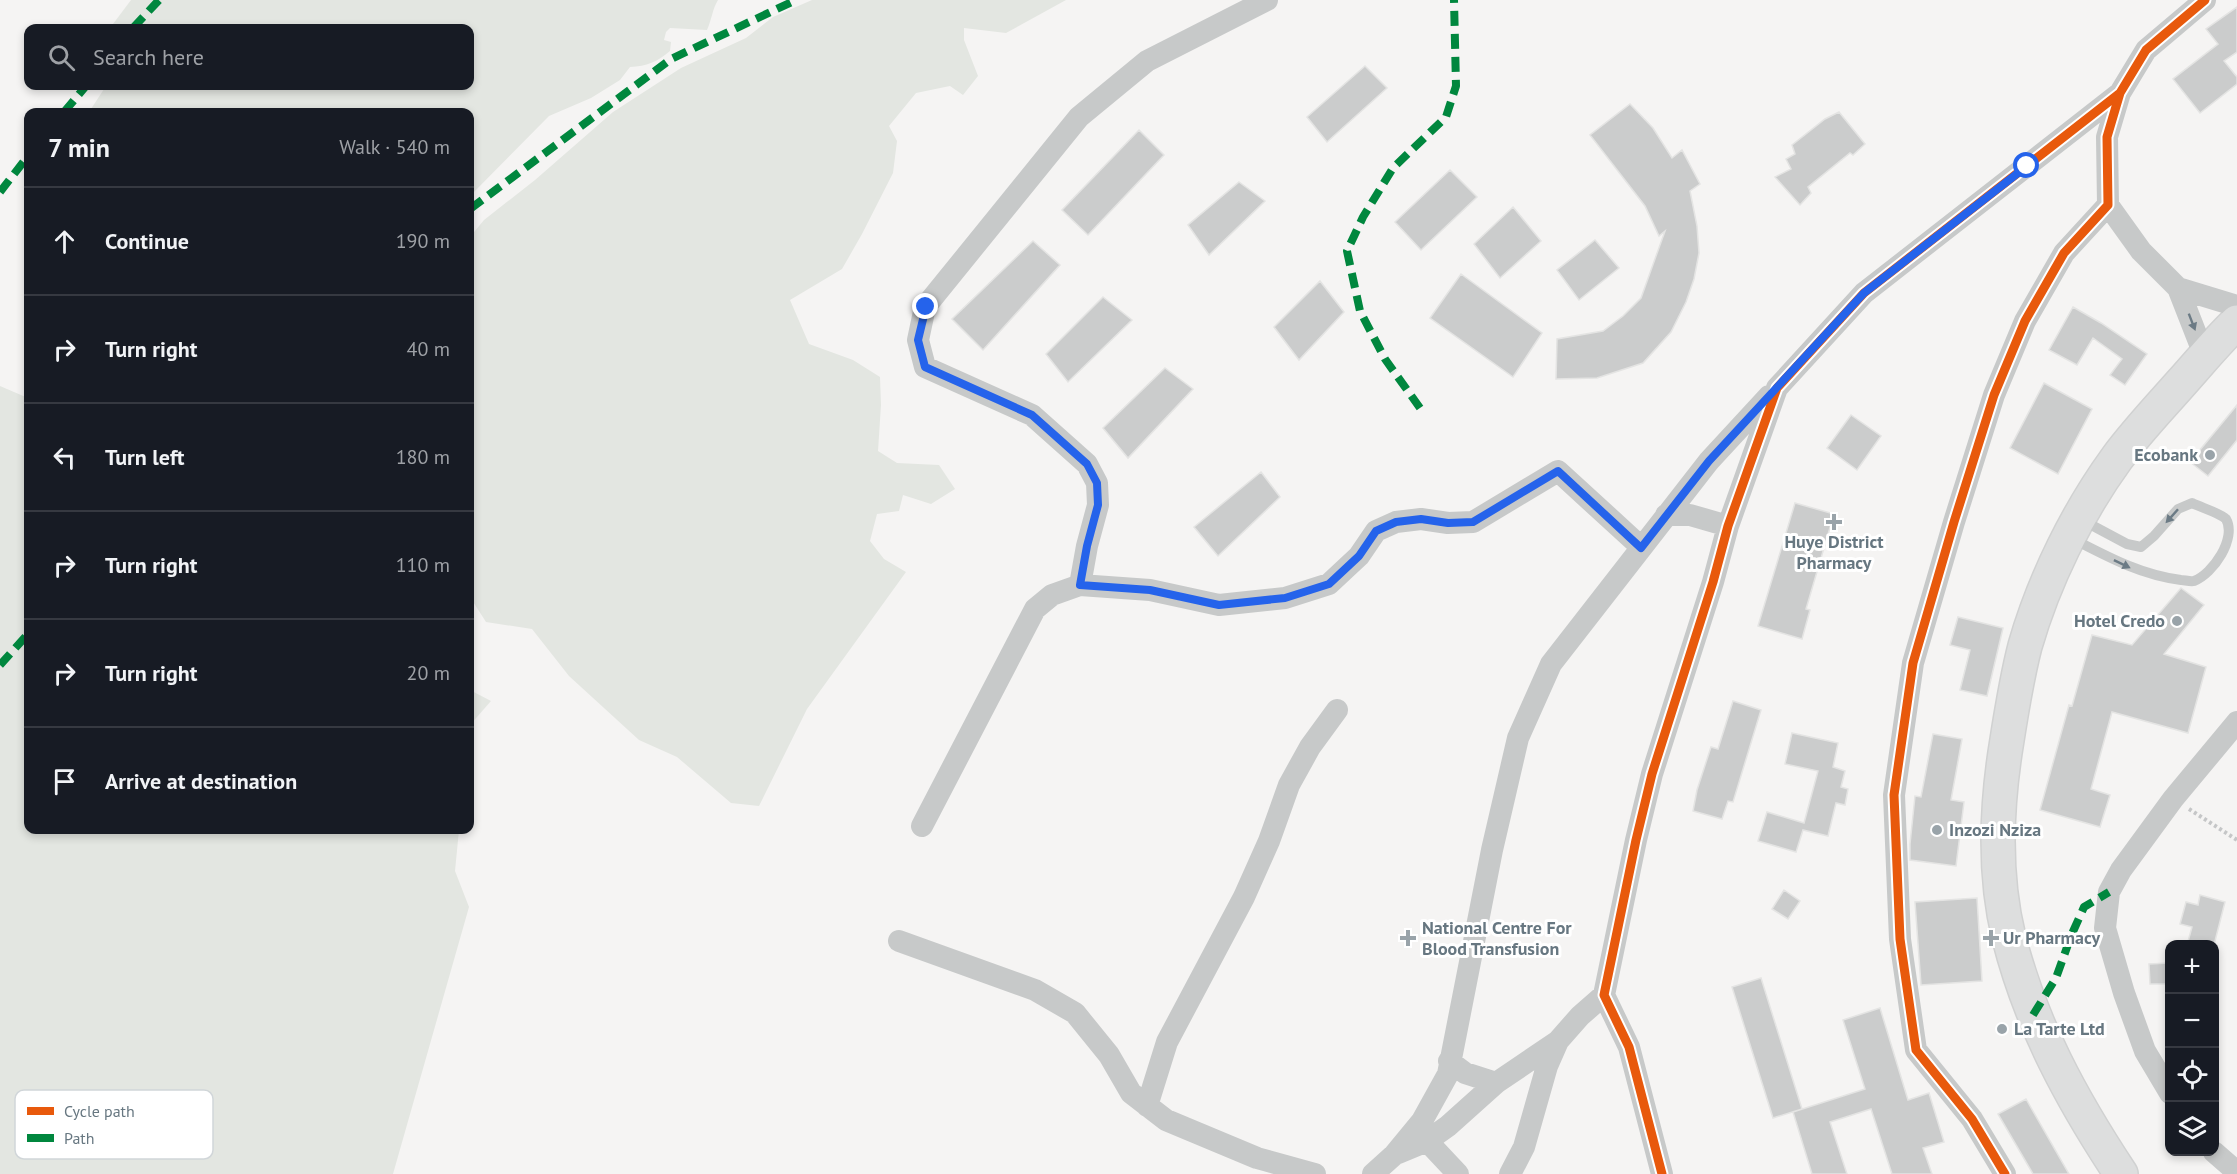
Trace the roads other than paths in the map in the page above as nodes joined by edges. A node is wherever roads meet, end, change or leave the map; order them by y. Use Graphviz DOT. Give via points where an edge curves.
graph roads {
  1 [pos="1267,0"];
  2 [pos="2205,0"];
  3 [pos="2120,93"];
  4 [pos="2108,205"];
  5 [pos="2178,288"];
  6 [pos="2235,325"];
  7 [pos="2205,357"];
  8 [pos="1777,388"];
  9 [pos="1666,515"];
  10 [pos="1728,526"];
  11 [pos="2074,528"];
  12 [pos="1641,548"];
  13 [pos="1080,585"];
  14 [pos="1337,710"];
  15 [pos="2237,722"];
  16 [pos="922,826"];
  17 [pos="898,941"];
  18 [pos="1604,995"];
  19 [pos="1558,1041"];
  20 [pos="1449,1061"];
  21 [pos="1496,1083"];
  22 [pos="2165,1087"];
  23 [pos="1147,1106"];
  24 [pos="1427,1141"];
  25 [pos="1394,1155"];
  26 [pos="2219,1156"];
  27 [pos="2237,1172"];
  28 [pos="1315,1174"];
  29 [pos="1373,1174"];
  30 [pos="1458,1174"];
  31 [pos="1510,1174"];
  32 [pos="1662,1174"];
  33 [pos="2005,1174"];
  34 [pos="2121,1174"];
  1 -- 13 [label="street" via="1147,61 1079,117 926,307 918,340 925,367 1032,415 1087,464 1097,483 1098,505"];
  2 -- 3 [label="street" via="2146,50"];
  3 -- 4 [label="street" via="2107,137"];
  3 -- 8 [label="street" via="1864,293"];
  4 -- 5 [label="street" via="2140,251"];
  4 -- 33 [label="street" via="2064,253 2025,321 1994,395 1913,663 1894,795 1900,939 1916,1050 1972,1119"];
  5 -- 6 [label="street"];
  5 -- 7 [label="street, one-way"];
  6 -- 7 [label="highway"];
  7 -- 11 [label="highway" via="2117,458"];
  8 -- 9 [label="street" via="1709,461"];
  8 -- 10 [label="street"];
  9 -- 10 [label="street" via="1690,515"];
  9 -- 12 [label="street"];
  10 -- 18 [label="street" via="1652,774"];
  11 -- 11 [label="lane, one-way" via="2130,568 2193,581 2225,555 2232,538 2226,519 2192,503 2178,509 2141,547"];
  11 -- 34 [label="highway" via="2044,591 2012,704 1997,817 1998,870 2010,939 2033,1014 2079,1109"];
  12 -- 13 [label="street" via="1558,471 1473,522 1421,519 1396,522 1376,531 1359,556 1329,584 1285,598 1219,605 1150,590"];
  12 -- 20 [label="street" via="1551,664 1518,738"];
  13 -- 16 [label="street" via="1052,595 1035,609"];
  14 -- 23 [label="street" via="1289,785 1244,897 1167,1042"];
  15 -- 22 [label="street" via="2173,799 2109,892 2105,928 2145,1051"];
  17 -- 23 [label="street" via="1035,990 1076,1013 1109,1055 1131,1093"];
  18 -- 19 [label="street"];
  18 -- 32 [label="street" via="1629,1047"];
  19 -- 21 [label="street"];
  19 -- 31 [label="street" via="1524,1147"];
  20 -- 21 [label="street" via="1465,1073"];
  20 -- 25 [label="street" via="1448,1074 1422,1121"];
  21 -- 24 [label="street"];
  23 -- 28 [label="street" via="1166,1120 1257,1158"];
  24 -- 25 [label="street"];
  24 -- 30 [label="street"];
  25 -- 29 [label="street"];
  26 -- 27 [label="street"];
}
